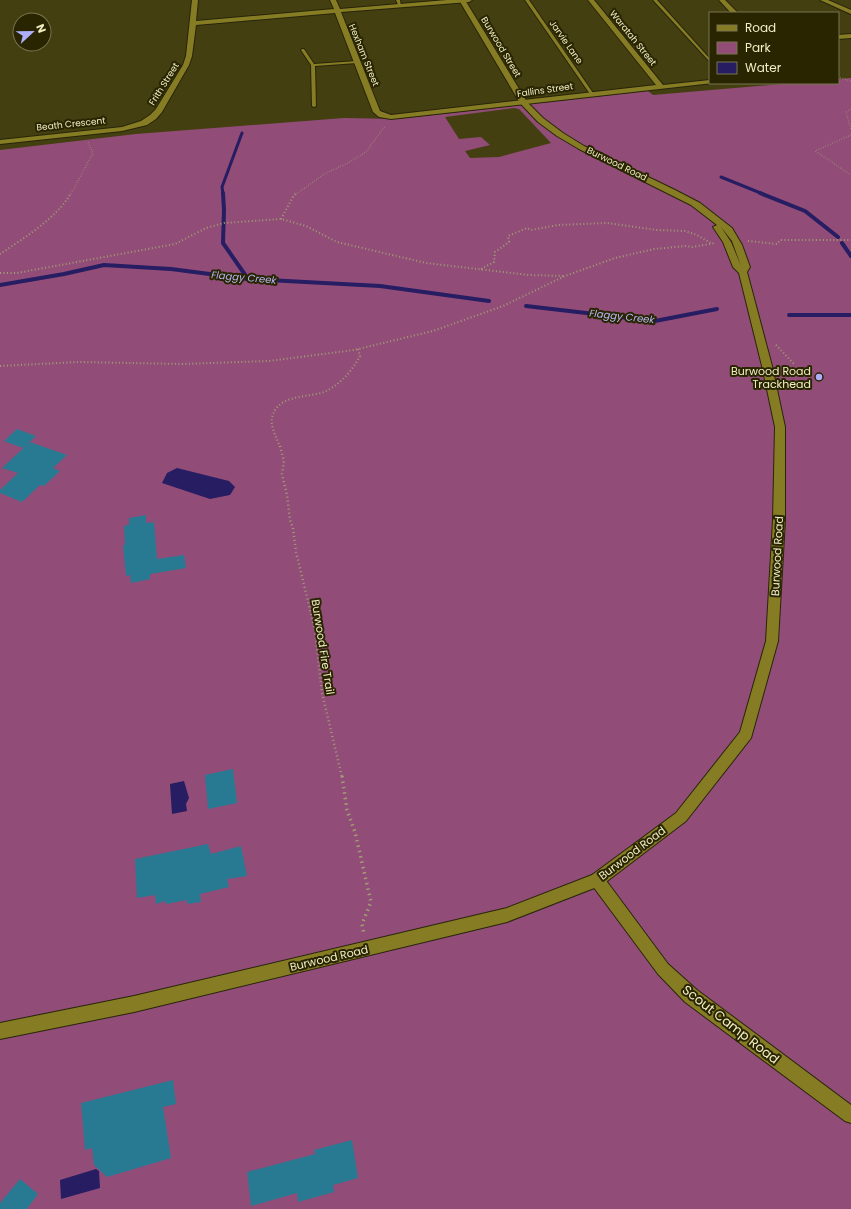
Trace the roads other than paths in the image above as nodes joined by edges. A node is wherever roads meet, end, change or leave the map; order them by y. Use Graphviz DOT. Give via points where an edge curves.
graph roads {
  1 [pos="195,0"];
  2 [pos="333,0"];
  3 [pos="462,0"];
  4 [pos="469,0"];
  5 [pos="527,0"];
  6 [pos="591,0"];
  7 [pos="655,0"];
  8 [pos="722,0"];
  9 [pos="823,0"];
  10 [pos="399,3"];
  11 [pos="337,11"];
  12 [pos="734,12"];
  13 [pos="851,12"];
  14 [pos="192,23"];
  15 [pos="851,36"];
  16 [pos="839,37"];
  17 [pos="303,50"];
  18 [pos="709,60"];
  19 [pos="357,62"];
  20 [pos="314,66"];
  21 [pos="709,82"];
  22 [pos="661,86"];
  23 [pos="591,93"];
  24 [pos="524,103"];
  25 [pos="314,106"];
  26 [pos="382,115"];
  27 [pos="144,123"];
  28 [pos="0,142"];
  29 [pos="715,220"];
  30 [pos="743,272"];
  31 [pos="597,880"];
  32 [pos="0,1031"];
  33 [pos="851,1115"];
  1 -- 14 [label="street, Frith Street"];
  2 -- 11 [label="street, Hexham Street"];
  3 -- 4 [label="street"];
  3 -- 10 [label="street"];
  3 -- 24 [label="street, Burwood Street"];
  5 -- 23 [label="lane, Jarvie Lane"];
  6 -- 22 [label="street, Waratah Street"];
  7 -- 18 [label="lane"];
  8 -- 12 [label="street"];
  9 -- 13 [label="street"];
  10 -- 11 [label="street"];
  11 -- 14 [label="street"];
  11 -- 19 [label="street, Hexham Street"];
  14 -- 27 [label="street, Frith Street" via="186,65 159,110"];
  15 -- 16 [label="street"];
  17 -- 20 [label="lane"];
  19 -- 20 [label="lane"];
  19 -- 26 [label="street, Hexham Street" via="377,112"];
  20 -- 25 [label="lane"];
  21 -- 22 [label="street, Fallins Street"];
  22 -- 23 [label="street, Fallins Street"];
  23 -- 24 [label="street, Fallins Street"];
  24 -- 26 [label="street, Fallins Street" via="391,117"];
  24 -- 29 [label="street, Burwood Road" via="536,117 556,132 694,203"];
  27 -- 28 [label="street, Beath Crescent" via="122,129"];
  29 -- 30 [label="street, Burwood Road" via="715,225 727,242 737,266"];
  29 -- 30 [label="street, Burwood Road" via="723,224 737,242 746,267"];
  30 -- 31 [label="street, Burwood Road" via="768,366 780,427 779,520 772,641 746,734 681,817"];
  31 -- 32 [label="street, Burwood Road" via="507,915 134,1004"];
  31 -- 33 [label="street, Scout Camp Road" via="663,969 691,996"];
}
